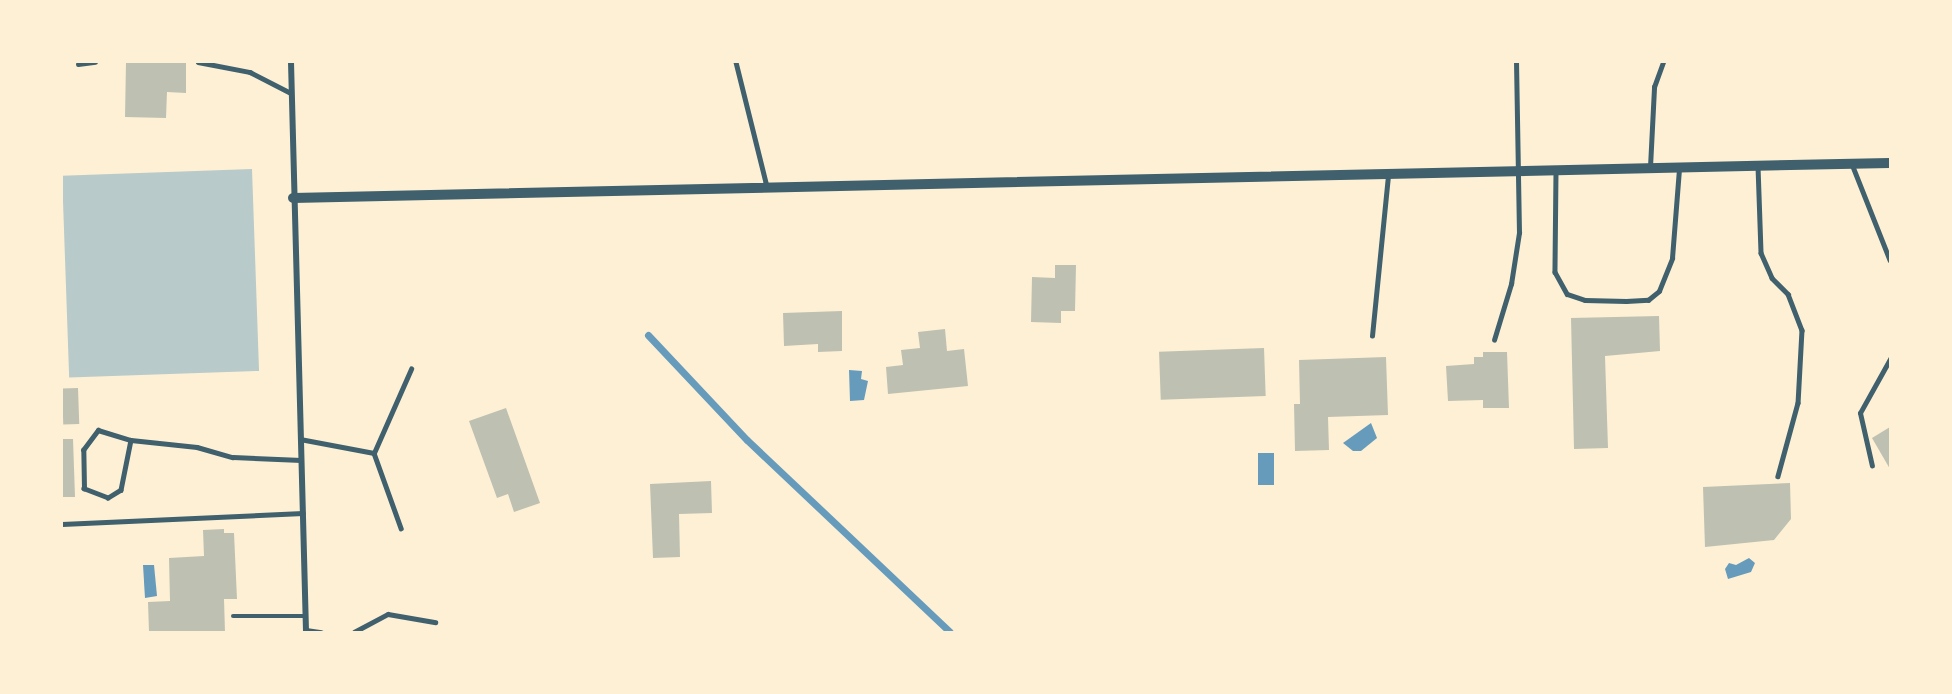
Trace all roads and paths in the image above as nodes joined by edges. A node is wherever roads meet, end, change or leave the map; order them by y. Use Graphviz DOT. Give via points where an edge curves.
graph roads {
  1 [pos="95,62"];
  2 [pos="198,62"];
  3 [pos="291,62"];
  4 [pos="736,62"];
  5 [pos="1516,62"];
  6 [pos="1662,62"];
  7 [pos="78,64"];
  8 [pos="291,93"];
  9 [pos="1890,163"];
  10 [pos="1852,164"];
  11 [pos="1758,166"];
  12 [pos="1679,168"];
  13 [pos="1650,169"];
  14 [pos="1556,172"];
  15 [pos="1517,173"];
  16 [pos="1388,175"];
  17 [pos="768,189"];
  18 [pos="293,198"];
  19 [pos="1890,260"];
  20 [pos="1372,336"];
  21 [pos="1494,340"];
  22 [pos="1890,359"];
  23 [pos="411,369"];
  24 [pos="300,439"];
  25 [pos="131,440"];
  26 [pos="374,453"];
  27 [pos="301,460"];
  28 [pos="1872,466"];
  29 [pos="1778,476"];
  30 [pos="303,513"];
  31 [pos="62,524"];
  32 [pos="401,528"];
  33 [pos="233,616"];
  34 [pos="306,616"];
  35 [pos="435,621"];
  36 [pos="306,631"];
  37 [pos="321,633"];
  38 [pos="354,633"];
  1 -- 7 [label="lane"];
  2 -- 8 [label="lane" via="250,72"];
  3 -- 8 [label="street"];
  4 -- 17 [label="lane"];
  5 -- 15 [label="lane"];
  6 -- 13 [label="lane" via="1654,87"];
  8 -- 18 [label="street"];
  9 -- 10 [label="street"];
  10 -- 11 [label="street"];
  10 -- 19 [label="lane"];
  11 -- 12 [label="street"];
  11 -- 29 [label="lane" via="1761,253 1772,278 1788,294 1802,330 1798,403"];
  12 -- 13 [label="street"];
  12 -- 14 [label="lane" via="1672,258 1659,291 1648,300 1626,301 1585,300 1567,294 1555,272"];
  13 -- 14 [label="street"];
  14 -- 15 [label="street"];
  15 -- 16 [label="street"];
  15 -- 21 [label="lane" via="1517,254"];
  16 -- 17 [label="street"];
  16 -- 20 [label="lane"];
  17 -- 18 [label="street"];
  18 -- 24 [label="street"];
  22 -- 28 [label="lane" via="1860,413"];
  23 -- 26 [label="lane"];
  24 -- 26 [label="lane"];
  24 -- 27 [label="street"];
  25 -- 25 [label="lane" via="98,430 89,436 83,450 84,489 108,498 121,490"];
  25 -- 27 [label="lane" via="197,447 232,457"];
  26 -- 32 [label="lane"];
  27 -- 30 [label="street"];
  30 -- 31 [label="lane"];
  30 -- 34 [label="street"];
  33 -- 34 [label="lane"];
  34 -- 36 [label="street"];
  35 -- 38 [label="lane" via="388,614"];
  36 -- 37 [label="lane"];
}
